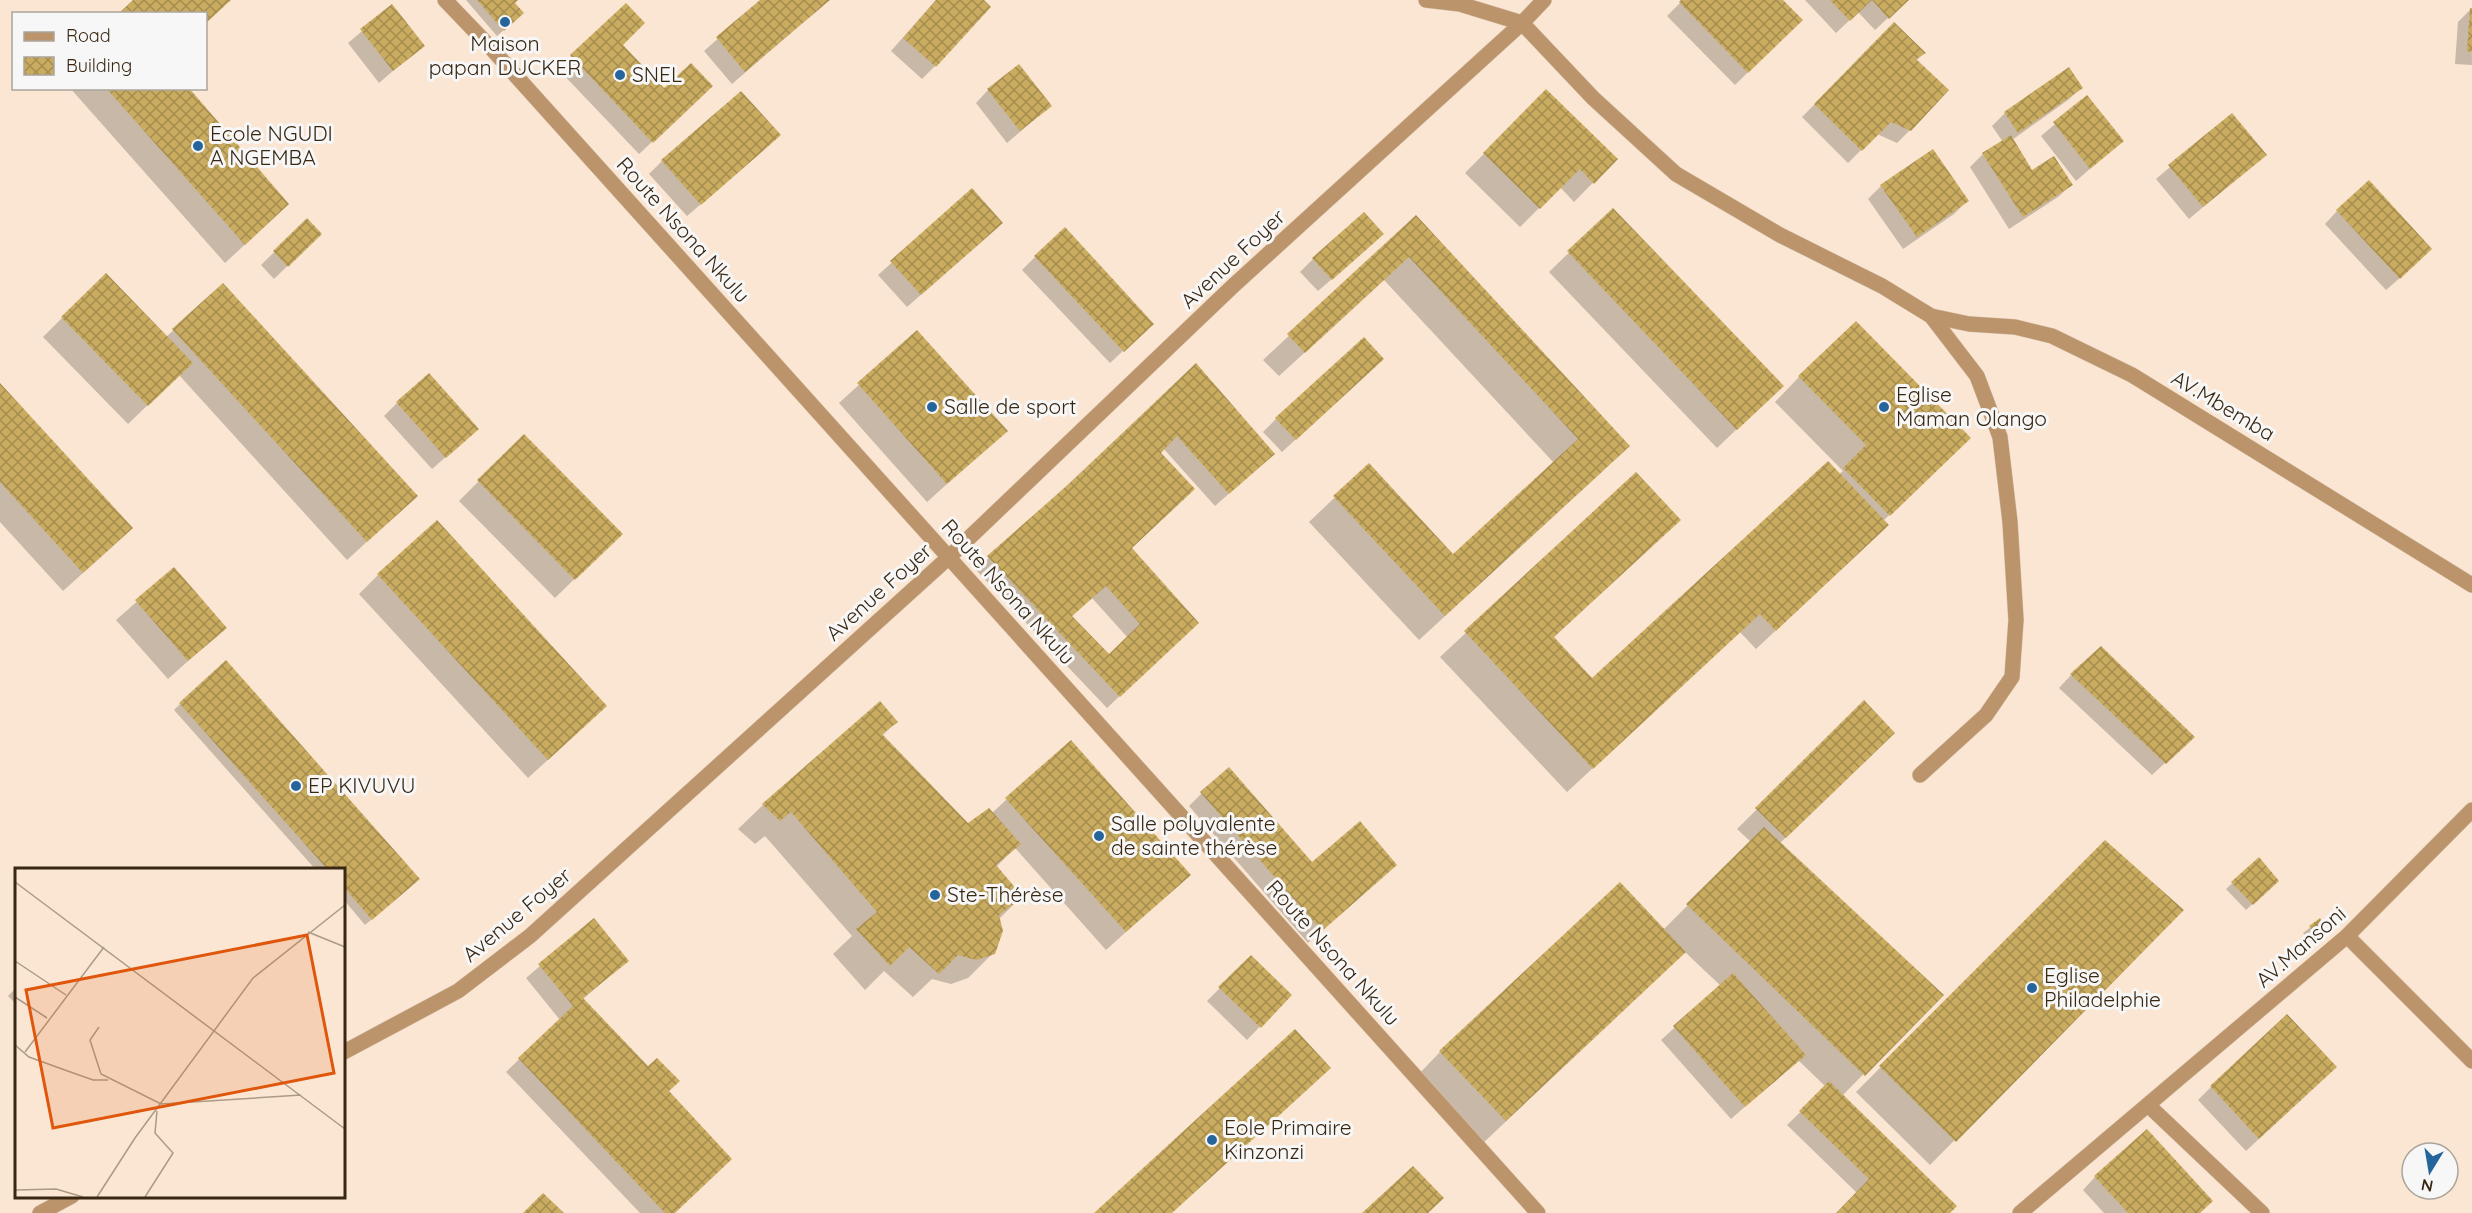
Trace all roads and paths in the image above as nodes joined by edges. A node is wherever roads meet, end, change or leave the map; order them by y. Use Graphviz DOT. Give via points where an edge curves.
graph roads {
  1 [pos="445,0"];
  2 [pos="1426,0"];
  3 [pos="1544,0"];
  4 [pos="1522,23"];
  5 [pos="1931,316"];
  6 [pos="948,558"];
  7 [pos="2472,585"];
  8 [pos="1920,775"];
  9 [pos="2472,810"];
  10 [pos="2347,936"];
  11 [pos="345,1051"];
  12 [pos="2472,1061"];
  13 [pos="2148,1105"];
  14 [pos="70,1198"];
  15 [pos="40,1213"];
  16 [pos="1538,1213"];
  17 [pos="2019,1213"];
  18 [pos="2262,1213"];
  1 -- 6 [label="street, Route Nsona Nkulu"];
  2 -- 4 [label="street" via="1460,4"];
  3 -- 4 [label="street, Avenue Foyer"];
  4 -- 5 [label="street" via="1593,98 1676,174 1779,235 1882,286"];
  4 -- 6 [label="street, Avenue Foyer" via="1233,285"];
  5 -- 7 [label="street, AV.Mbemba" via="2052,336 2132,375"];
  5 -- 8 [label="street" via="1977,376 2000,437 2016,620 2012,677 1986,715"];
  6 -- 11 [label="street, Avenue Foyer" via="530,936 458,991"];
  6 -- 16 [label="street, Route Nsona Nkulu"];
  9 -- 10 [label="street, AV.Mansoni"];
  10 -- 12 [label="street"];
  10 -- 13 [label="street, AV.Mansoni"];
  13 -- 17 [label="street, AV.Mansoni"];
  13 -- 18 [label="street"];
  14 -- 15 [label="street"];
}
